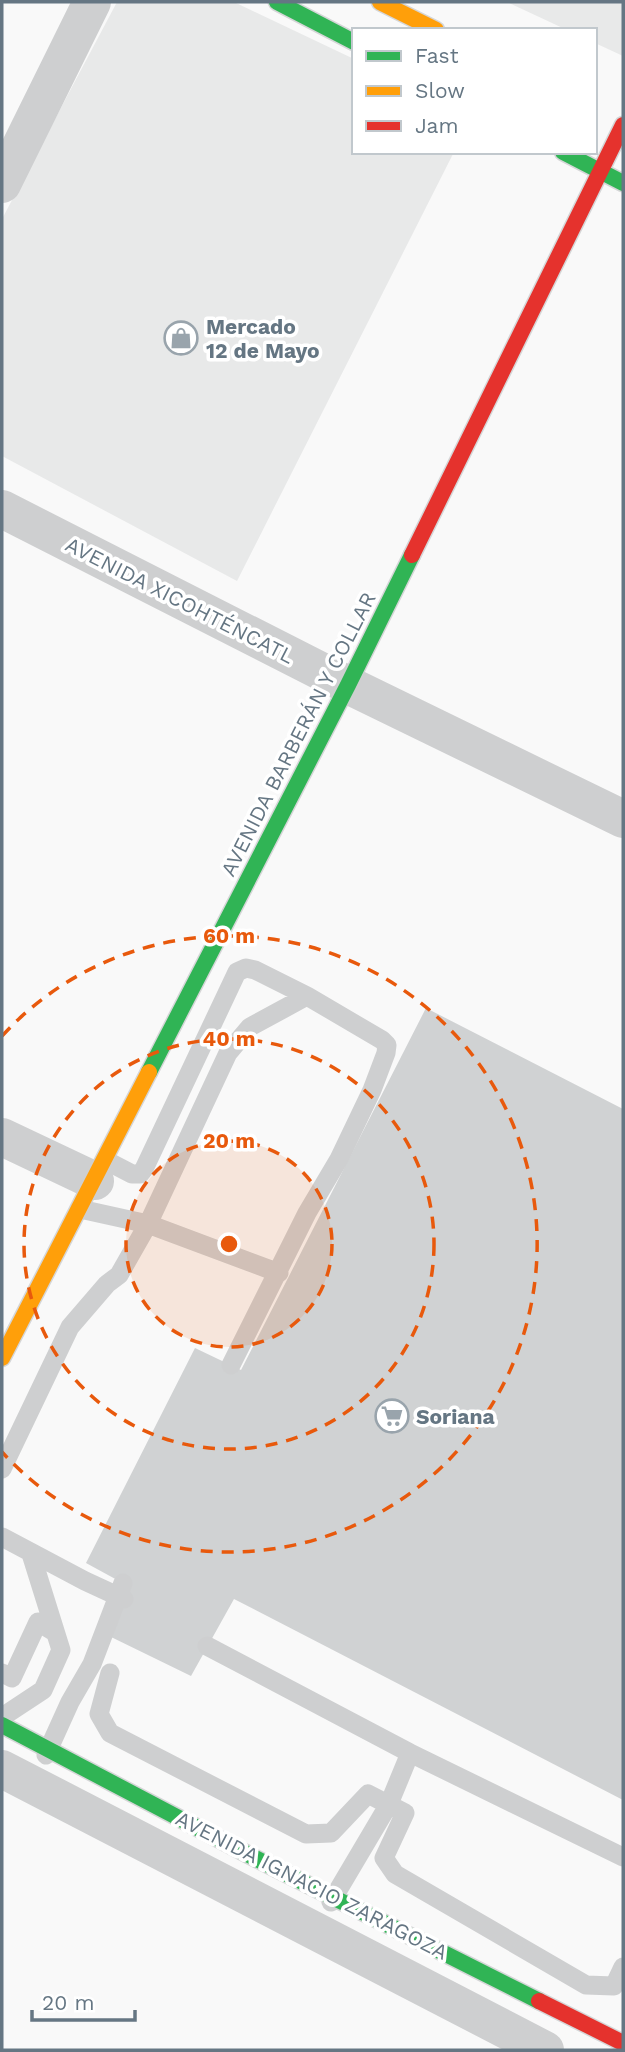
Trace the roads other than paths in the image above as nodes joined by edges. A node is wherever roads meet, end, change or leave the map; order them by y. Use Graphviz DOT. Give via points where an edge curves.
graph roads {
  1 [pos="92,2"];
  2 [pos="277,2"];
  3 [pos="380,2"];
  4 [pos="432,28"];
  5 [pos="352,41"];
  6 [pos="620,122"];
  7 [pos="567,154"];
  8 [pos="599,171"];
  9 [pos="623,183"];
  10 [pos="2,184"];
  11 [pos="2,509"];
  12 [pos="348,685"];
  13 [pos="623,819"];
  14 [pos="307,996"];
  15 [pos="2,1137"];
  16 [pos="93,1184"];
  17 [pos="148,1223"];
  18 [pos="279,1273"];
  19 [pos="2,1358"];
  20 [pos="232,1365"];
  21 [pos="2,1469"];
  22 [pos="2,1537"];
  23 [pos="32,1554"];
  24 [pos="46,1627"];
  25 [pos="207,1646"];
  26 [pos="61,1650"];
  27 [pos="92,1664"];
  28 [pos="2,1672"];
  29 [pos="110,1673"];
  30 [pos="2,1717"];
  31 [pos="2,1725"];
  32 [pos="48,1748"];
  33 [pos="410,1753"];
  34 [pos="18,1778"];
  35 [pos="397,1809"];
  36 [pos="623,1857"];
  37 [pos="335,1897"];
  38 [pos="313,1929"];
  39 [pos="623,1967"];
  40 [pos="623,2043"];
  41 [pos="545,2050"];
  1 -- 10 [label="street"];
  2 -- 5 [label="street"];
  3 -- 4 [label="street"];
  6 -- 8 [label="street, AVENIDA BARBERÁN Y COLLAR"];
  7 -- 8 [label="street"];
  8 -- 9 [label="street"];
  8 -- 12 [label="street, AVENIDA BARBERÁN Y COLLAR"];
  11 -- 12 [label="street, AVENIDA XICOHTÉNCATL"];
  12 -- 13 [label="street, AVENIDA XICOHTÉNCATL"];
  12 -- 16 [label="street, AVENIDA BARBERÁN Y COLLAR"];
  14 -- 16 [label="lane" via="255,970 237,972 144,1169 140,1174"];
  14 -- 17 [label="lane" via="250,1027 228,1053"];
  14 -- 18 [label="lane" via="387,1045 372,1090"];
  15 -- 16 [label="street"];
  16 -- 17 [label="lane"];
  16 -- 19 [label="street, AVENIDA BARBERÁN Y COLLAR"];
  17 -- 18 [label="lane"];
  17 -- 21 [label="lane" via="119,1275 69,1327"];
  18 -- 20 [label="lane"];
  22 -- 23 [label="lane"];
  23 -- 24 [label="lane"];
  23 -- 27 [label="lane" via="122,1593"];
  24 -- 26 [label="lane"];
  24 -- 28 [label="lane" via="12,1678"];
  25 -- 33 [label="lane"];
  26 -- 27 [label="lane"];
  26 -- 30 [label="lane" via="43,1690"];
  27 -- 32 [label="lane"];
  29 -- 35 [label="lane" via="99,1714 110,1733 306,1834 331,1833 368,1794"];
  31 -- 32 [label="street, AVENIDA IGNACIO ZARAGOZA"];
  32 -- 34 [label="lane"];
  32 -- 37 [label="street, AVENIDA IGNACIO ZARAGOZA"];
  33 -- 35 [label="lane"];
  33 -- 36 [label="lane"];
  34 -- 38 [label="street, AVENIDA IGNACIO ZARAGOZA"];
  35 -- 37 [label="lane"];
  35 -- 39 [label="lane" via="384,1858 395,1874 586,1985 614,1986"];
  37 -- 38 [label="lane"];
  37 -- 40 [label="street, AVENIDA IGNACIO ZARAGOZA"];
  38 -- 41 [label="street, AVENIDA IGNACIO ZARAGOZA"];
}
